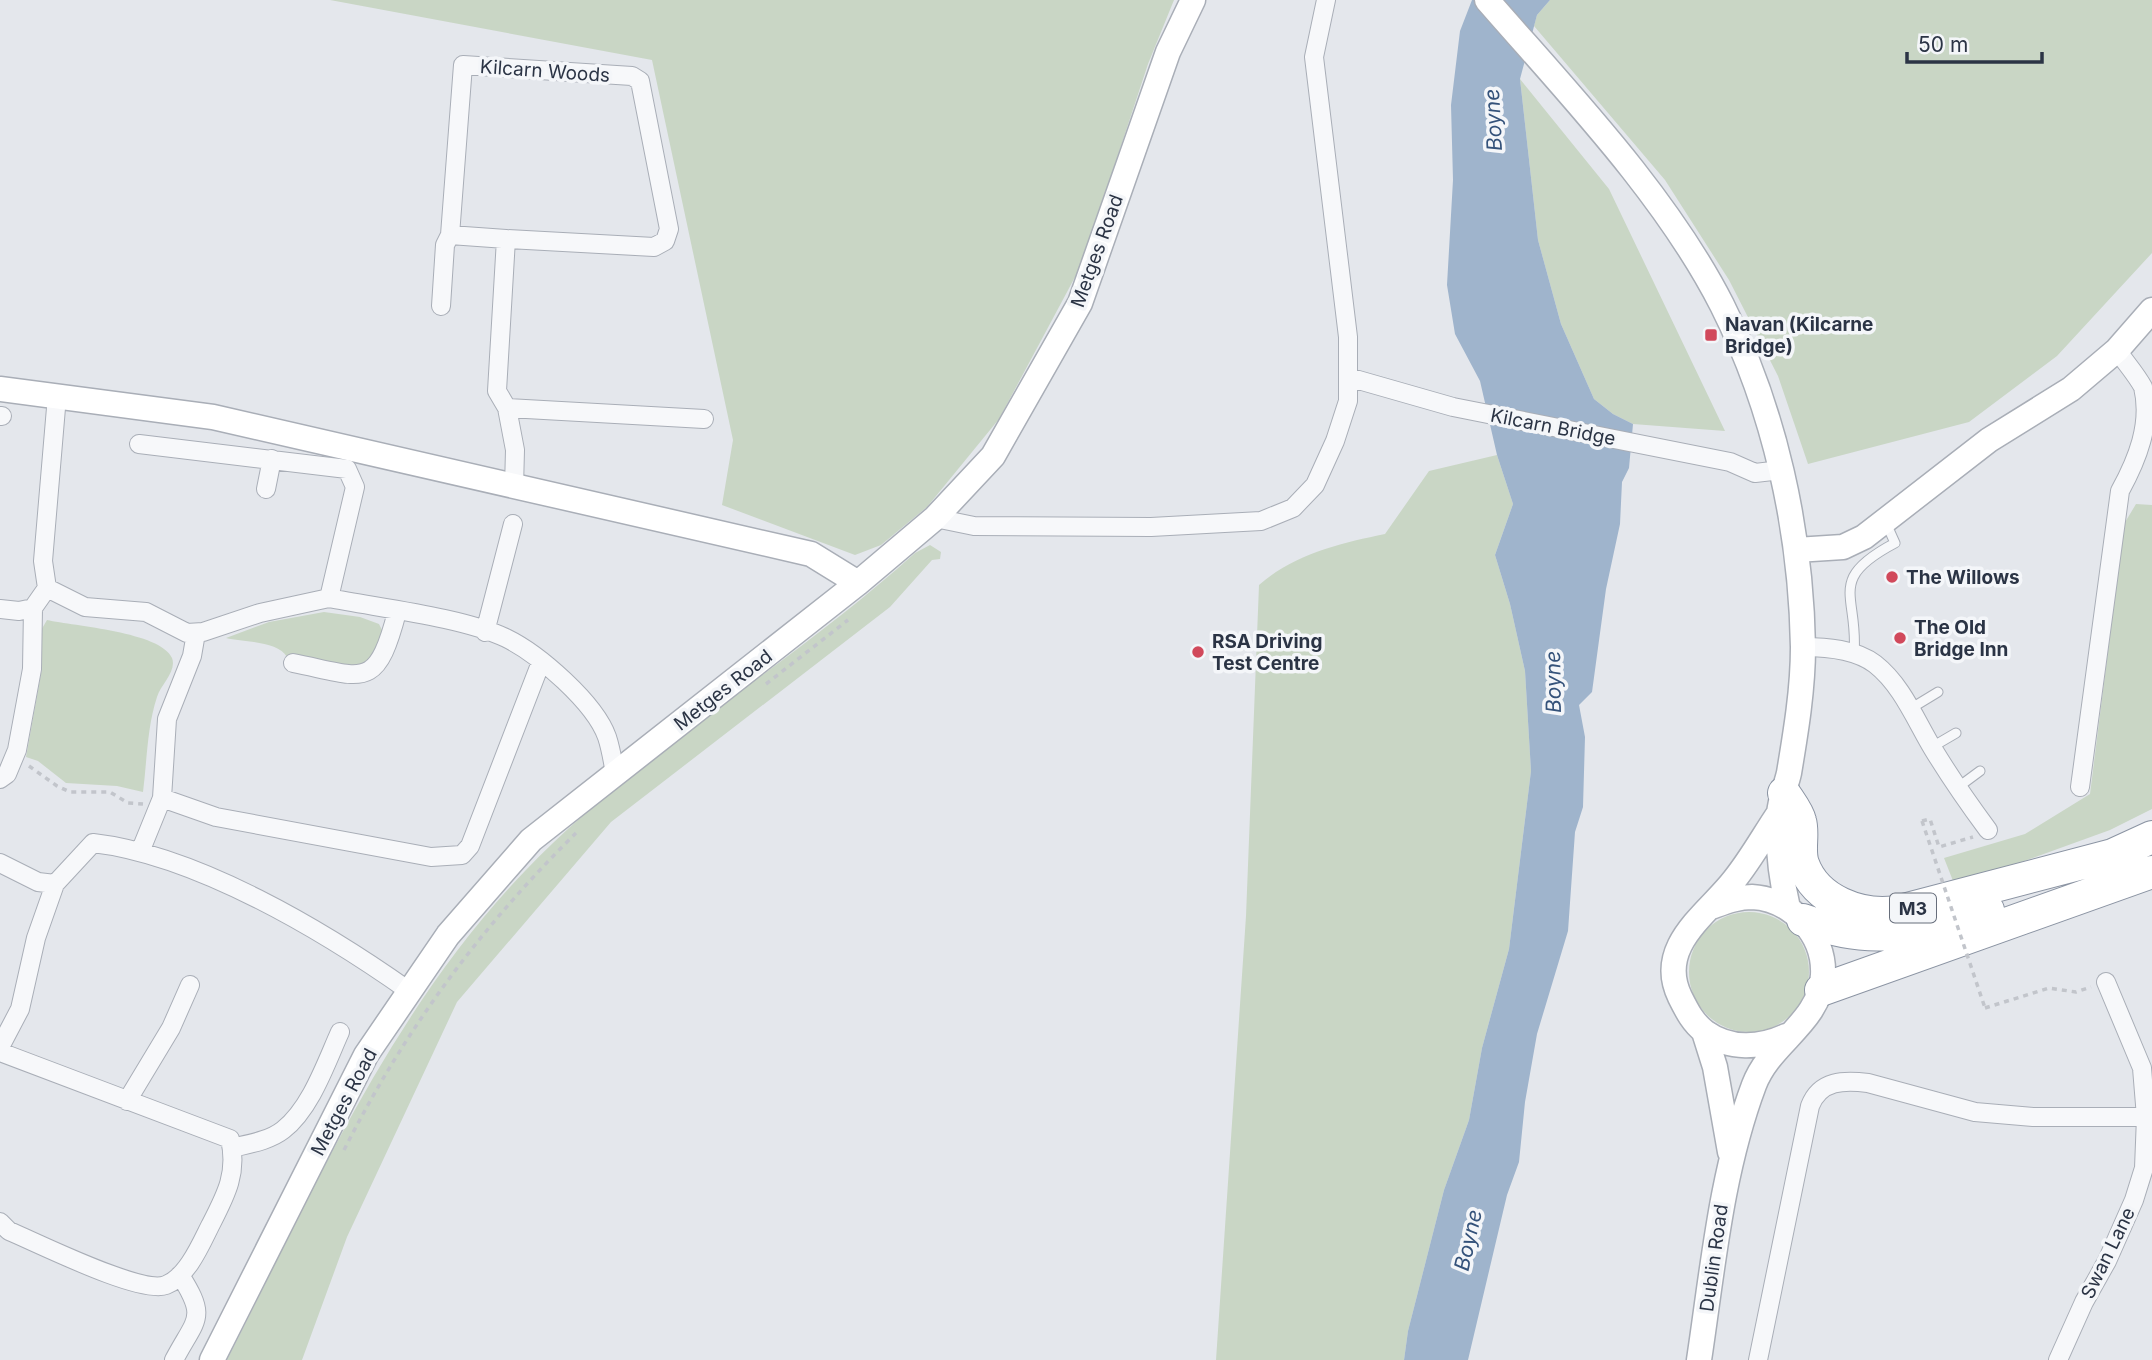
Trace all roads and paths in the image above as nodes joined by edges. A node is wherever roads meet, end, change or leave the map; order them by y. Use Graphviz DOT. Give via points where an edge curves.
graph roads {
  1 [pos="1193,0"];
  2 [pos="1326,0"];
  3 [pos="1487,0"];
  4 [pos="450,235"];
  5 [pos="506,239"];
  6 [pos="441,306"];
  7 [pos="2152,310"];
  8 [pos="2117,351"];
  9 [pos="1348,377"];
  10 [pos="0,389"];
  11 [pos="57,396"];
  12 [pos="507,408"];
  13 [pos="704,419"];
  14 [pos="139,444"];
  15 [pos="272,459"];
  16 [pos="1780,470"];
  17 [pos="514,486"];
  18 [pos="266,489"];
  19 [pos="935,518"];
  20 [pos="1886,522"];
  21 [pos="513,524"];
  22 [pos="1796,550"];
  23 [pos="858,583"];
  24 [pos="47,588"];
  25 [pos="329,598"];
  26 [pos="33,608"];
  27 [pos="0,609"];
  28 [pos="397,612"];
  29 [pos="852,617"];
  30 [pos="485,632"];
  31 [pos="196,633"];
  32 [pos="1803,647"];
  33 [pos="1854,654"];
  34 [pos="541,662"];
  35 [pos="293,663"];
  36 [pos="765,685"];
  37 [pos="1938,692"];
  38 [pos="1910,709"];
  39 [pos="1956,733"];
  40 [pos="1932,747"];
  41 [pos="13,759"];
  42 [pos="1980,771"];
  43 [pos="615,774"];
  44 [pos="0,779"];
  45 [pos="2080,787"];
  46 [pos="1957,788"];
  47 [pos="161,802"];
  48 [pos="1782,803"];
  49 [pos="585,825"];
  50 [pos="1988,830"];
  51 [pos="2152,836"];
  52 [pos="140,852"];
  53 [pos="2113,855"];
  54 [pos="0,863"];
  55 [pos="2152,872"];
  56 [pos="55,884"];
  57 [pos="1711,907"];
  58 [pos="1795,914"];
  59 [pos="2106,982"];
  60 [pos="190,985"];
  61 [pos="1821,990"];
  62 [pos="410,991"];
  63 [pos="340,1032"];
  64 [pos="1704,1032"];
  65 [pos="1787,1036"];
  66 [pos="0,1050"];
  67 [pos="127,1101"];
  68 [pos="2147,1112"];
  69 [pos="232,1148"];
  70 [pos="2148,1149"];
  71 [pos="1730,1156"];
  72 [pos="338,1160"];
  73 [pos="0,1222"];
  74 [pos="180,1275"];
  75 [pos="174,1360"];
  76 [pos="212,1360"];
  77 [pos="1699,1360"];
  78 [pos="1758,1360"];
  79 [pos="2059,1360"];
  1 -- 19 [label="street, Metges Road" via="1168,52 1080,303 993,456"];
  2 -- 9 [label="street" via="1314,57 1348,337"];
  3 -- 16 [label="street" via="1580,107 1687,247 1721,304 1753,374"];
  4 -- 5 [label="street, Kilcarn Woods"];
  4 -- 5 [label="street, Kilcarn Woods" via="463,65 632,76 640,81 669,229 665,241 654,247"];
  4 -- 6 [label="street, Kilcarn Woods" via="445,244"];
  5 -- 12 [label="street" via="497,391"];
  7 -- 8 [label="street"];
  8 -- 20 [label="street" via="2071,389 1989,440"];
  8 -- 45 [label="street" via="2144,389 2149,420 2143,450 2120,491"];
  9 -- 16 [label="street, Kilcarn Bridge" via="1463,409 1730,462 1755,473"];
  9 -- 19 [label="street" via="1348,401 1315,485 1293,508 1261,521 1151,527 974,526"];
  10 -- 11 [label="street"];
  11 -- 17 [label="street" via="213,417"];
  11 -- 24 [label="street" via="43,561"];
  12 -- 13 [label="street"];
  12 -- 17 [label="street" via="515,450"];
  14 -- 15 [label="street"];
  15 -- 18 [label="street"];
  15 -- 25 [label="street" via="347,469 355,486"];
  16 -- 22 [label="street"];
  17 -- 23 [label="street" via="811,554"];
  19 -- 23 [label="street, Metges Road"];
  20 -- 22 [label="street" via="1843,547"];
  20 -- 33 [label="lane" via="1895,543 1861,564 1849,594 1856,634"];
  21 -- 30 [label="street"];
  22 -- 32 [label="street"];
  23 -- 43 [label="street, Metges Road"];
  24 -- 26 [label="street"];
  24 -- 31 [label="street" via="85,607 146,612"];
  25 -- 28 [label="street"];
  25 -- 31 [label="street"];
  26 -- 27 [label="street"];
  26 -- 41 [label="street" via="32,669"];
  28 -- 30 [label="street"];
  28 -- 35 [label="street" via="379,664 365,674"];
  29 -- 36 [label="path"];
  30 -- 34 [label="street" via="506,638"];
  31 -- 47 [label="street" via="192,656 167,719"];
  32 -- 33 [label="street"];
  32 -- 48 [label="street" via="1797,722"];
  33 -- 38 [label="street" via="1875,664"];
  34 -- 43 [label="street" via="585,701 607,735"];
  34 -- 47 [label="street" via="470,846 462,855 431,858 230,820"];
  37 -- 38 [label="lane"];
  38 -- 40 [label="street"];
  39 -- 40 [label="lane"];
  40 -- 46 [label="street"];
  41 -- 44 [label="street" via="7,775"];
  41 -- 47 [label="path" via="70,792 110,792 128,803"];
  42 -- 46 [label="lane"];
  43 -- 62 [label="street, Metges Road" via="531,840 447,935"];
  46 -- 50 [label="street"];
  47 -- 52 [label="street"];
  48 -- 53 [label="highway, M3" via="1801,821 1800,852 1810,876 1838,902 1867,914 1905,910"];
  48 -- 57 [label="street" via="1735,879"];
  48 -- 58 [label="street" via="1782,882"];
  49 -- 72 [label="path" via="491,921 449,976 406,1037"];
  50 -- 59 [label="path, bridge" via="1939,847 1930,819 1922,821 1985,1009 2049,988 2076,992"];
  51 -- 53 [label="highway, M3"];
  52 -- 56 [label="street" via="93,843"];
  52 -- 62 [label="street" via="205,876 321,933"];
  53 -- 58 [label="highway, M3" via="2011,902 1885,937 1837,932"];
  54 -- 56 [label="street" via="38,882"];
  55 -- 61 [label="highway, M3"];
  56 -- 66 [label="street" via="36,938 20,1009"];
  57 -- 58 [label="street" via="1753,897"];
  57 -- 64 [label="street" via="1682,939 1674,971 1676,990 1690,1018"];
  58 -- 61 [label="street" via="1818,945 1824,972"];
  59 -- 68 [label="street, Swan Lane" via="2142,1068"];
  60 -- 67 [label="street" via="172,1028"];
  61 -- 65 [label="street" via="1803,1023"];
  62 -- 76 [label="street, Metges Road" via="366,1055"];
  63 -- 69 [label="street" via="294,1119 282,1131"];
  64 -- 65 [label="street" via="1738,1045 1756,1046"];
  64 -- 71 [label="street" via="1715,1067"];
  65 -- 71 [label="street" via="1755,1081"];
  66 -- 67 [label="street"];
  67 -- 69 [label="street" via="230,1139"];
  68 -- 70 [label="street, Swan Lane"];
  68 -- 78 [label="street" via="2034,1117 1975,1112 1868,1083 1826,1086 1810,1106"];
  69 -- 74 [label="street" via="235,1160 224,1198"];
  70 -- 79 [label="street, Swan Lane" via="2134,1200"];
  71 -- 77 [label="street, Dublin Road"];
  73 -- 74 [label="street" via="9,1231 114,1276 165,1286"];
  74 -- 75 [label="street" via="199,1314"];
}
